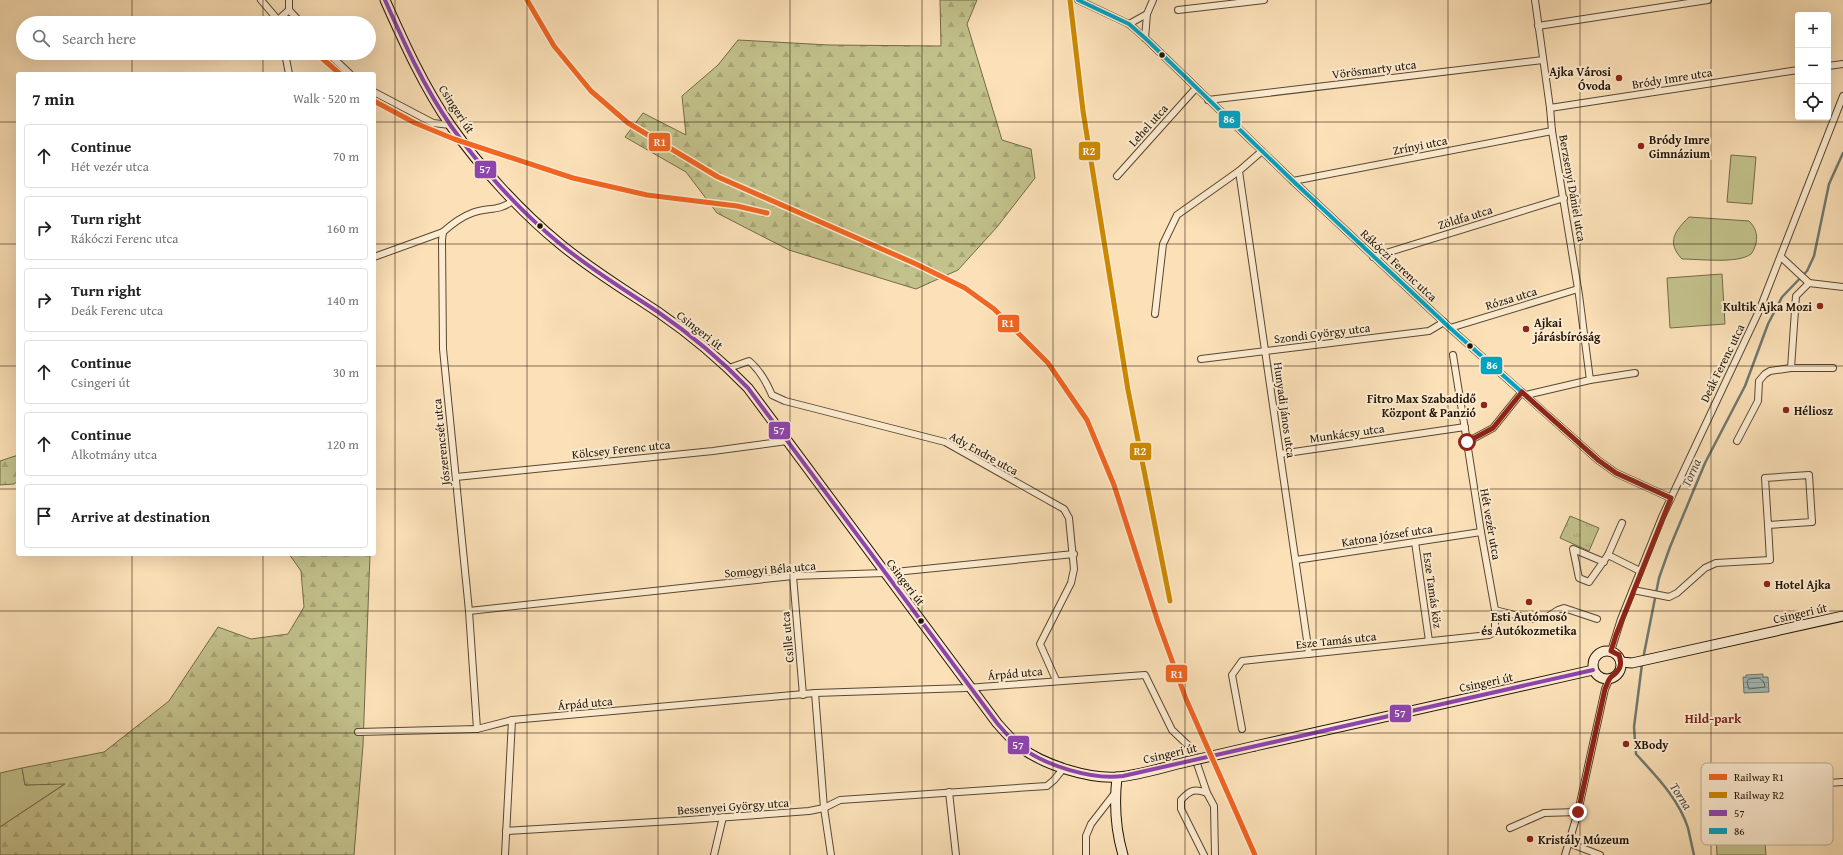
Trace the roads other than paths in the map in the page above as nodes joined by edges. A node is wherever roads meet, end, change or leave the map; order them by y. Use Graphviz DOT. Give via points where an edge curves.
graph roads {
  1 [pos="261,0"];
  2 [pos="289,0"];
  3 [pos="385,0"];
  4 [pos="1078,0"];
  5 [pos="1153,0"];
  6 [pos="1264,0"];
  7 [pos="1535,0"];
  8 [pos="1708,0"];
  9 [pos="289,10"];
  10 [pos="1178,10"];
  11 [pos="1147,14"];
  12 [pos="275,16"];
  13 [pos="284,16"];
  14 [pos="295,16"];
  15 [pos="1129,24"];
  16 [pos="1538,26"];
  17 [pos="1145,38"];
  18 [pos="286,60"];
  19 [pos="335,60"];
  20 [pos="1543,60"];
  21 [pos="1843,64"];
  22 [pos="1831,66"];
  23 [pos="1795,70"];
  24 [pos="289,72"];
  25 [pos="348,72"];
  26 [pos="1196,88"];
  27 [pos="376,93"];
  28 [pos="1843,96"];
  29 [pos="1208,100"];
  30 [pos="1550,108"];
  31 [pos="450,125"];
  32 [pos="1552,131"];
  33 [pos="1262,151"];
  34 [pos="1239,171"];
  35 [pos="1117,176"];
  36 [pos="1293,181"];
  37 [pos="1564,198"];
  38 [pos="514,200"];
  39 [pos="443,232"];
  40 [pos="376,256"];
  41 [pos="1373,257"];
  42 [pos="1781,257"];
  43 [pos="1808,281"];
  44 [pos="1843,287"];
  45 [pos="1578,289"];
  46 [pos="1155,314"];
  47 [pos="1444,322"];
  48 [pos="1450,328"];
  49 [pos="1265,351"];
  50 [pos="1453,355"];
  51 [pos="1201,359"];
  52 [pos="729,368"];
  53 [pos="1791,368"];
  54 [pos="1834,368"];
  55 [pos="1636,373"];
  56 [pos="1590,380"];
  57 [pos="1524,394"];
  58 [pos="1465,428"];
  59 [pos="787,441"];
  60 [pos="1737,441"];
  61 [pos="1467,442"];
  62 [pos="1280,454"];
  63 [pos="456,476"];
  64 [pos="1671,498"];
  65 [pos="1622,523"];
  66 [pos="1768,524"];
  67 [pos="1481,532"];
  68 [pos="1416,542"];
  69 [pos="1074,554"];
  70 [pos="1608,555"];
  71 [pos="1296,560"];
  72 [pos="1604,562"];
  73 [pos="1640,571"];
  74 [pos="885,574"];
  75 [pos="793,576"];
  76 [pos="1632,590"];
  77 [pos="1495,610"];
  78 [pos="469,611"];
  79 [pos="1843,616"];
  80 [pos="1597,619"];
  81 [pos="1497,623"];
  82 [pos="1429,641"];
  83 [pos="1611,651"];
  84 [pos="1309,654"];
  85 [pos="1621,662"];
  86 [pos="1593,670"];
  87 [pos="1610,678"];
  88 [pos="1056,680"];
  89 [pos="970,687"];
  90 [pos="815,693"];
  91 [pos="803,695"];
  92 [pos="512,720"];
  93 [pos="477,729"];
  94 [pos="1242,729"];
  95 [pos="358,732"];
  96 [pos="1063,769"];
  97 [pos="1117,777"];
  98 [pos="1843,782"];
  99 [pos="1833,783"];
  100 [pos="949,792"];
  101 [pos="1115,793"];
  102 [pos="1207,793"];
  103 [pos="824,808"];
  104 [pos="1578,812"];
  105 [pos="723,817"];
  106 [pos="1510,828"];
  107 [pos="506,831"];
  108 [pos="1569,843"];
  109 [pos="505,855"];
  110 [pos="714,855"];
  111 [pos="831,855"];
  112 [pos="956,855"];
  113 [pos="1086,855"];
  114 [pos="1123,855"];
  115 [pos="1204,855"];
  116 [pos="1215,855"];
  117 [pos="1565,855"];
  118 [pos="1600,855"];
  1 -- 12 [label="street"];
  2 -- 9 [label="street"];
  3 -- 31 [label="main road, Csingeri út" via="410,55"];
  4 -- 15 [label="street, Rákóczi Ferenc utca"];
  5 -- 11 [label="street"];
  6 -- 10 [label="street"];
  7 -- 16 [label="street, Berzsenyi Dániel utca"];
  8 -- 16 [label="street"];
  9 -- 13 [label="street"];
  9 -- 14 [label="street"];
  11 -- 15 [label="street"];
  11 -- 17 [label="street"];
  15 -- 17 [label="street, Rákóczi Ferenc utca"];
  16 -- 20 [label="street, Berzsenyi Dániel utca"];
  17 -- 26 [label="street, Rákóczi Ferenc utca"];
  18 -- 24 [label="street"];
  19 -- 25 [label="street"];
  20 -- 29 [label="street, Vörösmarty utca"];
  20 -- 30 [label="street, Berzsenyi Dániel utca"];
  21 -- 22 [label="street"];
  23 -- 30 [label="street, Bródy Imre utca"];
  26 -- 29 [label="street, Rákóczi Ferenc utca"];
  26 -- 35 [label="street, Lehel utca"];
  27 -- 31 [label="street" via="433,124"];
  28 -- 42 [label="street, Deák Ferenc utca"];
  29 -- 33 [label="street, Rákóczi Ferenc utca"];
  30 -- 32 [label="street, Berzsenyi Dániel utca"];
  31 -- 38 [label="main road, Csingeri út"];
  32 -- 36 [label="street, Zrínyi utca"];
  32 -- 37 [label="street, Berzsenyi Dániel utca"];
  33 -- 34 [label="street"];
  33 -- 36 [label="street, Rákóczi Ferenc utca"];
  34 -- 46 [label="street" via="1177,215 1163,244"];
  34 -- 49 [label="street, Hunyadi János utca"];
  36 -- 41 [label="street, Rákóczi Ferenc utca"];
  37 -- 41 [label="street, Zöldfa utca"];
  37 -- 45 [label="street, Berzsenyi Dániel utca"];
  38 -- 39 [label="street" via="496,210 473,212"];
  38 -- 52 [label="main road, Csingeri út" via="559,243 660,314"];
  39 -- 40 [label="street"];
  39 -- 63 [label="street, Jószerencsét utca" via="443,349"];
  41 -- 47 [label="street, Rákóczi Ferenc utca"];
  42 -- 43 [label="street"];
  42 -- 64 [label="street, Deák Ferenc utca" via="1759,311"];
  43 -- 44 [label="street"];
  43 -- 53 [label="street" via="1796,296"];
  45 -- 48 [label="street, Rózsa utca"];
  45 -- 56 [label="street, Berzsenyi Dániel utca"];
  47 -- 48 [label="street, Rákóczi Ferenc utca"];
  47 -- 49 [label="street, Szondi György utca" via="1429,331"];
  48 -- 57 [label="street, Rákóczi Ferenc utca"];
  49 -- 51 [label="street, Szondi György utca"];
  49 -- 62 [label="street, Hunyadi János utca"];
  50 -- 58 [label="street, Hét vezér utca"];
  52 -- 59 [label="main road, Csingeri út" via="748,388"];
  52 -- 69 [label="street, Ady Endre utca" via="749,361 765,379 772,395 785,401 945,442 970,455 1064,508 1069,518"];
  53 -- 54 [label="street"];
  53 -- 60 [label="street" via="1770,371 1759,381 1758,401"];
  55 -- 56 [label="street"];
  56 -- 57 [label="street"];
  57 -- 61 [label="street" via="1493,428"];
  57 -- 64 [label="street, Rákóczi Ferenc utca" via="1616,473"];
  58 -- 61 [label="street, Hét vezér utca"];
  58 -- 62 [label="street, Munkácsy utca"];
  59 -- 63 [label="street, Kölcsey Ferenc utca" via="713,451"];
  59 -- 74 [label="main road, Csingeri út"];
  61 -- 67 [label="street, Hét vezér utca"];
  62 -- 71 [label="street, Hunyadi János utca"];
  63 -- 78 [label="street, Jószerencsét utca"];
  64 -- 73 [label="street, Deák Ferenc utca"];
  65 -- 70 [label="street"];
  66 -- 66 [label="street" via="1765,478 1809,475 1812,522"];
  66 -- 76 [label="street" via="1770,560 1716,564 1705,568 1669,597"];
  67 -- 68 [label="street, Katona József utca"];
  67 -- 77 [label="street, Hét vezér utca"];
  68 -- 71 [label="street, Katona József utca"];
  68 -- 82 [label="street, Esze Tamás köz"];
  69 -- 74 [label="street, Somogyi Béla utca"];
  69 -- 88 [label="street, Ady Endre utca" via="1071,583 1040,644"];
  70 -- 72 [label="street"];
  70 -- 73 [label="street"];
  71 -- 84 [label="street, Hunyadi János utca"];
  72 -- 72 [label="street" via="1589,582 1579,578 1573,549"];
  73 -- 76 [label="street, Deák Ferenc utca"];
  74 -- 75 [label="street, Somogyi Béla utca"];
  74 -- 89 [label="main road, Csingeri út"];
  75 -- 78 [label="street, Somogyi Béla utca"];
  75 -- 91 [label="street, Csille utca"];
  76 -- 83 [label="street, Deák Ferenc utca"];
  77 -- 80 [label="street" via="1530,619 1547,617 1564,608"];
  77 -- 81 [label="street, Hét vezér utca"];
  78 -- 93 [label="street, Jószerencsét utca"];
  79 -- 85 [label="main road, Csingeri út" via="1632,663"];
  81 -- 82 [label="street, Esze Tamás utca" via="1495,632 1489,635"];
  82 -- 84 [label="street, Esze Tamás utca"];
  83 -- 85 [label="main road" via="1619,655"];
  83 -- 86 [label="main road" via="1596,656 1592,664"];
  84 -- 94 [label="street, Esze Tamás utca" via="1242,661 1232,675"];
  85 -- 87 [label="main road" via="1618,671"];
  86 -- 87 [label="main road" via="1598,677"];
  86 -- 97 [label="main road, Csingeri út, bridge"];
  87 -- 104 [label="street" via="1605,689"];
  88 -- 89 [label="street, Árpád utca"];
  88 -- 102 [label="street, Árpád utca" via="1145,675 1172,730 1192,749"];
  89 -- 90 [label="street, Árpád utca"];
  89 -- 96 [label="main road, Csingeri út" via="997,723 1020,747"];
  90 -- 91 [label="street, Árpád utca"];
  90 -- 103 [label="street"];
  91 -- 92 [label="street, Árpád utca"];
  92 -- 93 [label="street, Árpád utca"];
  92 -- 107 [label="street"];
  93 -- 95 [label="street, Árpád utca"];
  96 -- 97 [label="main road, Csingeri út"];
  96 -- 100 [label="street, Bessenyei György utca" via="1047,786"];
  97 -- 101 [label="main road"];
  98 -- 99 [label="street"];
  100 -- 103 [label="street, Bessenyei György utca" via="840,800"];
  100 -- 112 [label="street"];
  101 -- 113 [label="street" via="1091,824 1086,836"];
  101 -- 114 [label="main road" via="1114,814"];
  102 -- 115 [label="street" via="1198,789 1192,790 1181,800 1181,809"];
  102 -- 116 [label="street" via="1214,806"];
  103 -- 105 [label="street, Bessenyei György utca"];
  103 -- 111 [label="street"];
  104 -- 106 [label="street" via="1544,813"];
  104 -- 108 [label="street"];
  105 -- 107 [label="street, Bessenyei György utca"];
  105 -- 110 [label="street"];
  107 -- 109 [label="street"];
  108 -- 117 [label="street"];
  108 -- 118 [label="street"];
}
